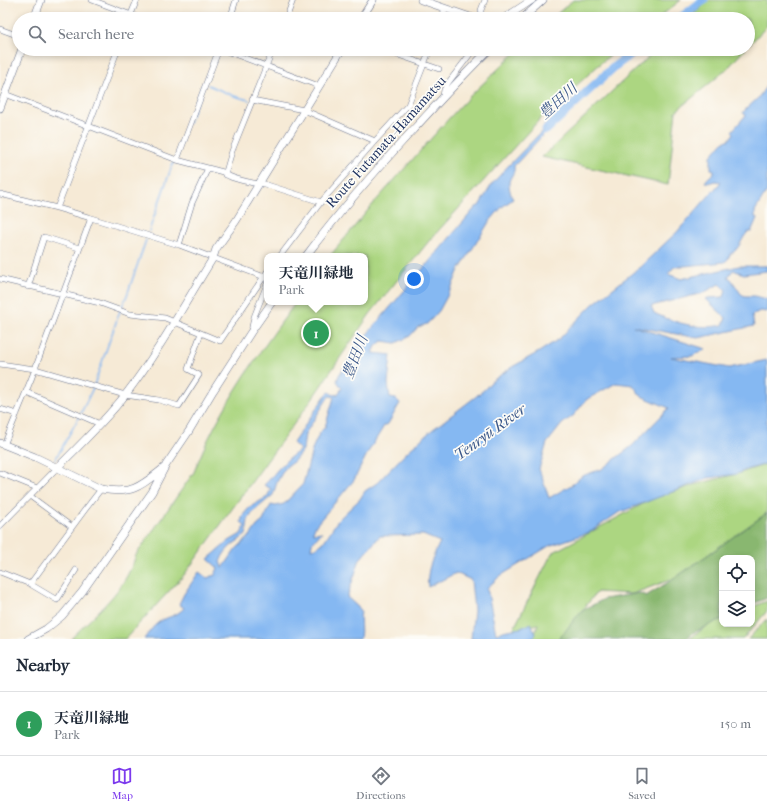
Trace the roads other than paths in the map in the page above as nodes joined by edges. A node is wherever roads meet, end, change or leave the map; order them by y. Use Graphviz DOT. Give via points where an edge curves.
graph roads {
  1 [pos="41,0"];
  2 [pos="92,0"];
  3 [pos="137,0"];
  4 [pos="236,0"];
  5 [pos="293,0"];
  6 [pos="374,0"];
  7 [pos="421,0"];
  8 [pos="485,0"];
  9 [pos="532,0"];
  10 [pos="543,0"];
  11 [pos="445,8"];
  12 [pos="37,12"];
  13 [pos="119,12"];
  14 [pos="132,12"];
  15 [pos="232,12"];
  16 [pos="289,12"];
  17 [pos="366,12"];
  18 [pos="444,12"];
  19 [pos="456,12"];
  20 [pos="481,12"];
  21 [pos="514,12"];
  22 [pos="530,12"];
  23 [pos="0,29"];
  24 [pos="12,33"];
  25 [pos="19,56"];
  26 [pos="115,56"];
  27 [pos="217,56"];
  28 [pos="239,56"];
  29 [pos="270,56"];
  30 [pos="338,56"];
  31 [pos="401,56"];
  32 [pos="427,56"];
  33 [pos="469,56"];
  34 [pos="483,56"];
  35 [pos="424,64"];
  36 [pos="266,66"];
  37 [pos="439,69"];
  38 [pos="319,86"];
  39 [pos="5,94"];
  40 [pos="443,97"];
  41 [pos="252,100"];
  42 [pos="0,108"];
  43 [pos="304,110"];
  44 [pos="89,127"];
  45 [pos="375,141"];
  46 [pos="177,160"];
  47 [pos="208,168"];
  48 [pos="225,175"];
  49 [pos="258,184"];
  50 [pos="0,194"];
  51 [pos="321,202"];
  52 [pos="57,208"];
  53 [pos="91,218"];
  54 [pos="179,245"];
  55 [pos="79,248"];
  56 [pos="282,253"];
  57 [pos="308,253"];
  58 [pos="213,258"];
  59 [pos="264,274"];
  60 [pos="264,275"];
  61 [pos="1,281"];
  62 [pos="28,287"];
  63 [pos="264,292"];
  64 [pos="62,295"];
  65 [pos="270,305"];
  66 [pos="174,322"];
  67 [pos="251,332"];
  68 [pos="201,333"];
  69 [pos="0,364"];
  70 [pos="35,369"];
  71 [pos="26,392"];
  72 [pos="125,395"];
  73 [pos="0,409"];
  74 [pos="17,414"];
  75 [pos="100,424"];
  76 [pos="2,444"];
  77 [pos="166,465"];
  78 [pos="57,468"];
  79 [pos="0,473"];
  80 [pos="37,488"];
  81 [pos="101,490"];
  82 [pos="30,496"];
  83 [pos="0,526"];
  84 [pos="72,527"];
  85 [pos="76,570"];
  86 [pos="0,572"];
  87 [pos="30,584"];
  88 [pos="28,639"];
  1 -- 12 [label="main road"];
  2 -- 13 [label="street"];
  3 -- 14 [label="street"];
  4 -- 15 [label="street"];
  5 -- 16 [label="street"];
  6 -- 17 [label="main road"];
  7 -- 11 [label="main road"];
  8 -- 20 [label="street"];
  9 -- 21 [label="main road"];
  10 -- 22 [label="main road"];
  11 -- 18 [label="street"];
  11 -- 19 [label="main road"];
  23 -- 24 [label="street"];
  25 -- 39 [label="main road"];
  26 -- 44 [label="street"];
  27 -- 46 [label="street"];
  28 -- 36 [label="street"];
  29 -- 36 [label="street"];
  30 -- 38 [label="main road"];
  31 -- 35 [label="street"];
  32 -- 35 [label="street"];
  33 -- 40 [label="street" via="448,83"];
  34 -- 40 [label="main road, Route Futamata-Hamamatsu"];
  35 -- 37 [label="street"];
  35 -- 45 [label="street" via="408,105"];
  36 -- 38 [label="street"];
  36 -- 41 [label="street"];
  38 -- 43 [label="main road"];
  39 -- 42 [label="main road"];
  39 -- 44 [label="street"];
  40 -- 57 [label="main road, Route Futamata-Hamamatsu" via="360,189"];
  41 -- 43 [label="street"];
  41 -- 48 [label="street"];
  43 -- 45 [label="street"];
  43 -- 49 [label="main road"];
  44 -- 46 [label="street"];
  44 -- 52 [label="street"];
  45 -- 51 [label="street"];
  46 -- 47 [label="street"];
  47 -- 48 [label="street" via="223,172"];
  47 -- 54 [label="street" via="192,204"];
  48 -- 49 [label="street"];
  49 -- 51 [label="street"];
  49 -- 58 [label="main road" via="216,249"];
  50 -- 52 [label="street"];
  51 -- 56 [label="street"];
  52 -- 53 [label="street"];
  53 -- 54 [label="street"];
  53 -- 55 [label="street"];
  54 -- 58 [label="street"];
  55 -- 62 [label="street" via="44,237"];
  55 -- 64 [label="street"];
  58 -- 59 [label="street"];
  58 -- 66 [label="main road"];
  60 -- 68 [label="street" via="220,341"];
  61 -- 62 [label="street"];
  62 -- 64 [label="street"];
  63 -- 67 [label="street"];
  64 -- 66 [label="street" via="130,314 165,318"];
  64 -- 70 [label="street"];
  65 -- 67 [label="main road"];
  66 -- 68 [label="street"];
  66 -- 72 [label="main road"];
  67 -- 77 [label="main road"];
  68 -- 72 [label="street" via="188,369 199,375 179,406"];
  69 -- 70 [label="street"];
  70 -- 71 [label="street"];
  70 -- 72 [label="street"];
  71 -- 74 [label="street"];
  71 -- 75 [label="street"];
  72 -- 75 [label="main road"];
  73 -- 74 [label="street"];
  74 -- 76 [label="street"];
  75 -- 78 [label="main road"];
  76 -- 78 [label="main road"];
  77 -- 81 [label="main road" via="137,488 124,492"];
  77 -- 88 [label="main road" via="152,492 82,592 62,616"];
  78 -- 80 [label="street"];
  78 -- 81 [label="main road"];
  79 -- 80 [label="street"];
  80 -- 82 [label="street"];
  81 -- 84 [label="street"];
  82 -- 83 [label="street"];
  82 -- 84 [label="street"];
  84 -- 87 [label="street"];
  85 -- 87 [label="street" via="57,600"];
  86 -- 87 [label="street"];
}
